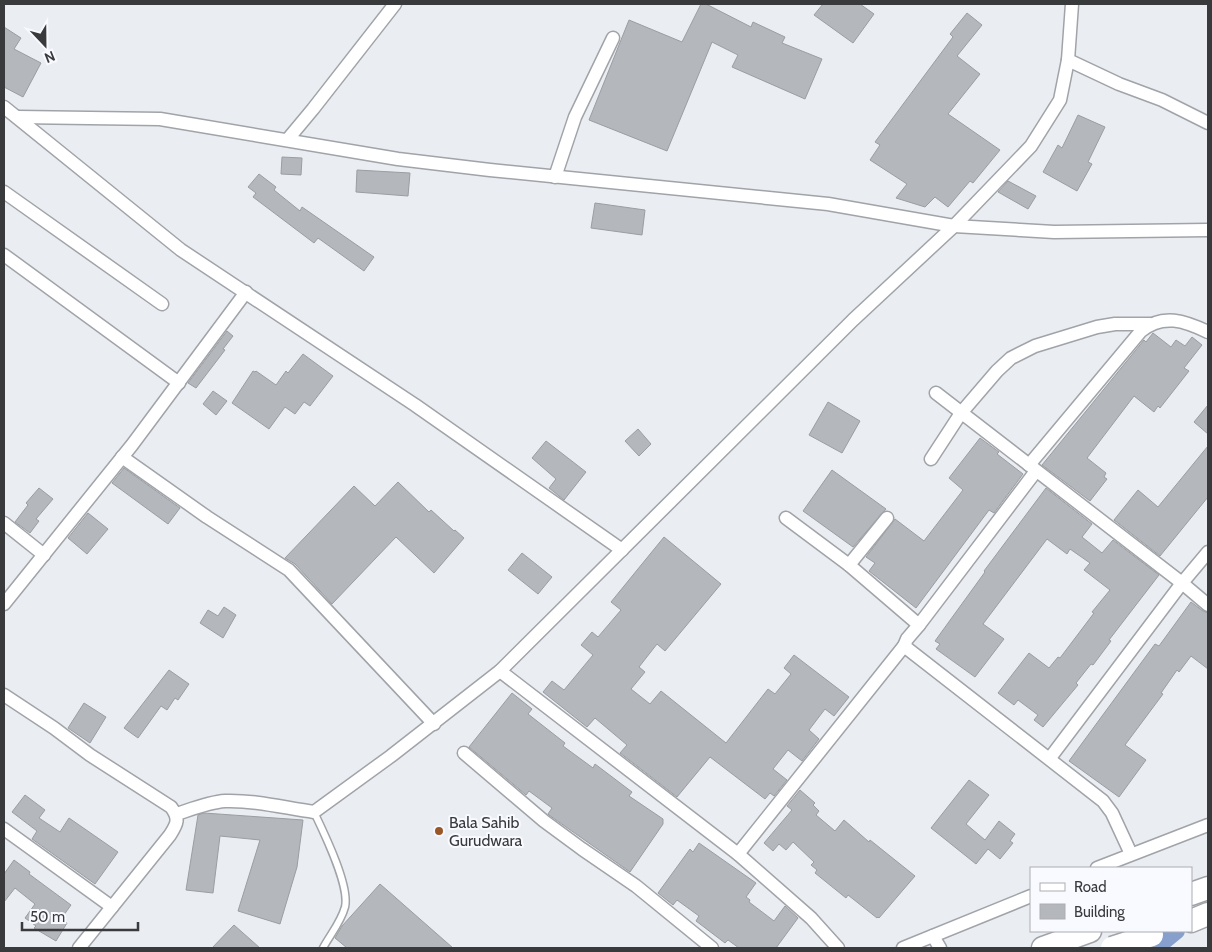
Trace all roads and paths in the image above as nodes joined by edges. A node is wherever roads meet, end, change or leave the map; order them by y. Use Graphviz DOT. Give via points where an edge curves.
graph roads {
  1 [pos="395,4"];
  2 [pos="1072,4"];
  3 [pos="613,38"];
  4 [pos="1068,60"];
  5 [pos="4,107"];
  6 [pos="18,117"];
  7 [pos="1208,124"];
  8 [pos="288,139"];
  9 [pos="555,177"];
  10 [pos="4,192"];
  11 [pos="954,226"];
  12 [pos="1208,230"];
  13 [pos="4,255"];
  14 [pos="246,292"];
  15 [pos="162,304"];
  16 [pos="1150,324"];
  17 [pos="1208,332"];
  18 [pos="179,383"];
  19 [pos="936,393"];
  20 [pos="960,413"];
  21 [pos="122,457"];
  22 [pos="931,458"];
  23 [pos="1032,468"];
  24 [pos="786,518"];
  25 [pos="887,518"];
  26 [pos="4,523"];
  27 [pos="622,550"];
  28 [pos="1208,552"];
  29 [pos="44,555"];
  30 [pos="849,565"];
  31 [pos="1182,583"];
  32 [pos="4,604"];
  33 [pos="1208,605"];
  34 [pos="920,625"];
  35 [pos="904,646"];
  36 [pos="500,671"];
  37 [pos="4,695"];
  38 [pos="434,724"];
  39 [pos="464,754"];
  40 [pos="1050,758"];
  41 [pos="314,812"];
  42 [pos="177,814"];
  43 [pos="1208,825"];
  44 [pos="4,829"];
  45 [pos="738,854"];
  46 [pos="1131,854"];
  47 [pos="1099,867"];
  48 [pos="1208,888"];
  49 [pos="1192,894"];
  50 [pos="1030,896"];
  51 [pos="112,907"];
  52 [pos="1208,914"];
  53 [pos="1192,921"];
  54 [pos="1087,932"];
  55 [pos="1158,933"];
  56 [pos="934,936"];
  57 [pos="79,948"];
  58 [pos="323,948"];
  59 [pos="712,948"];
  60 [pos="838,948"];
  61 [pos="903,948"];
  62 [pos="940,948"];
  63 [pos="1043,948"];
  64 [pos="1112,948"];
  65 [pos="1124,948"];
  1 -- 8 [label="street"];
  2 -- 4 [label="street"];
  3 -- 9 [label="street" via="575,117"];
  4 -- 7 [label="street" via="1162,100"];
  4 -- 11 [label="street" via="1060,100 1031,146"];
  5 -- 6 [label="street"];
  6 -- 8 [label="street" via="160,119"];
  6 -- 14 [label="street" via="181,250"];
  8 -- 9 [label="street" via="398,159"];
  9 -- 11 [label="street" via="828,204"];
  10 -- 15 [label="street"];
  11 -- 12 [label="street" via="1054,232"];
  11 -- 27 [label="street" via="853,320"];
  13 -- 18 [label="street"];
  14 -- 18 [label="street"];
  14 -- 27 [label="street"];
  16 -- 17 [label="street" via="1181,321"];
  16 -- 20 [label="street" via="1097,327 1024,351 997,371"];
  16 -- 23 [label="street" via="1141,331"];
  18 -- 21 [label="street"];
  19 -- 20 [label="street"];
  20 -- 22 [label="street"];
  20 -- 23 [label="street"];
  21 -- 29 [label="street"];
  21 -- 38 [label="street" via="207,518 289,570"];
  23 -- 31 [label="street"];
  23 -- 34 [label="street"];
  24 -- 30 [label="street"];
  25 -- 30 [label="street"];
  26 -- 29 [label="street"];
  27 -- 36 [label="street"];
  28 -- 31 [label="street"];
  29 -- 32 [label="street"];
  30 -- 34 [label="street"];
  31 -- 33 [label="street"];
  31 -- 40 [label="street"];
  34 -- 35 [label="street"];
  35 -- 40 [label="street"];
  35 -- 45 [label="street"];
  36 -- 38 [label="street"];
  36 -- 45 [label="street"];
  37 -- 42 [label="street" via="171,806"];
  38 -- 41 [label="street"];
  39 -- 59 [label="street" via="544,821 636,886"];
  40 -- 46 [label="street" via="1103,800"];
  41 -- 42 [label="street" via="225,802 206,804"];
  41 -- 58 [label="lane" via="343,882 345,906"];
  42 -- 51 [label="street" via="176,825 170,835"];
  43 -- 46 [label="street"];
  44 -- 51 [label="street"];
  45 -- 60 [label="street" via="811,918"];
  46 -- 47 [label="street"];
  48 -- 49 [label="highway"];
  50 -- 56 [label="street"];
  51 -- 57 [label="street"];
  52 -- 53 [label="highway"];
  54 -- 63 [label="highway"];
  55 -- 64 [label="highway, bridge"];
  55 -- 65 [label="highway, bridge"];
  56 -- 61 [label="street"];
  56 -- 62 [label="street"];
}
